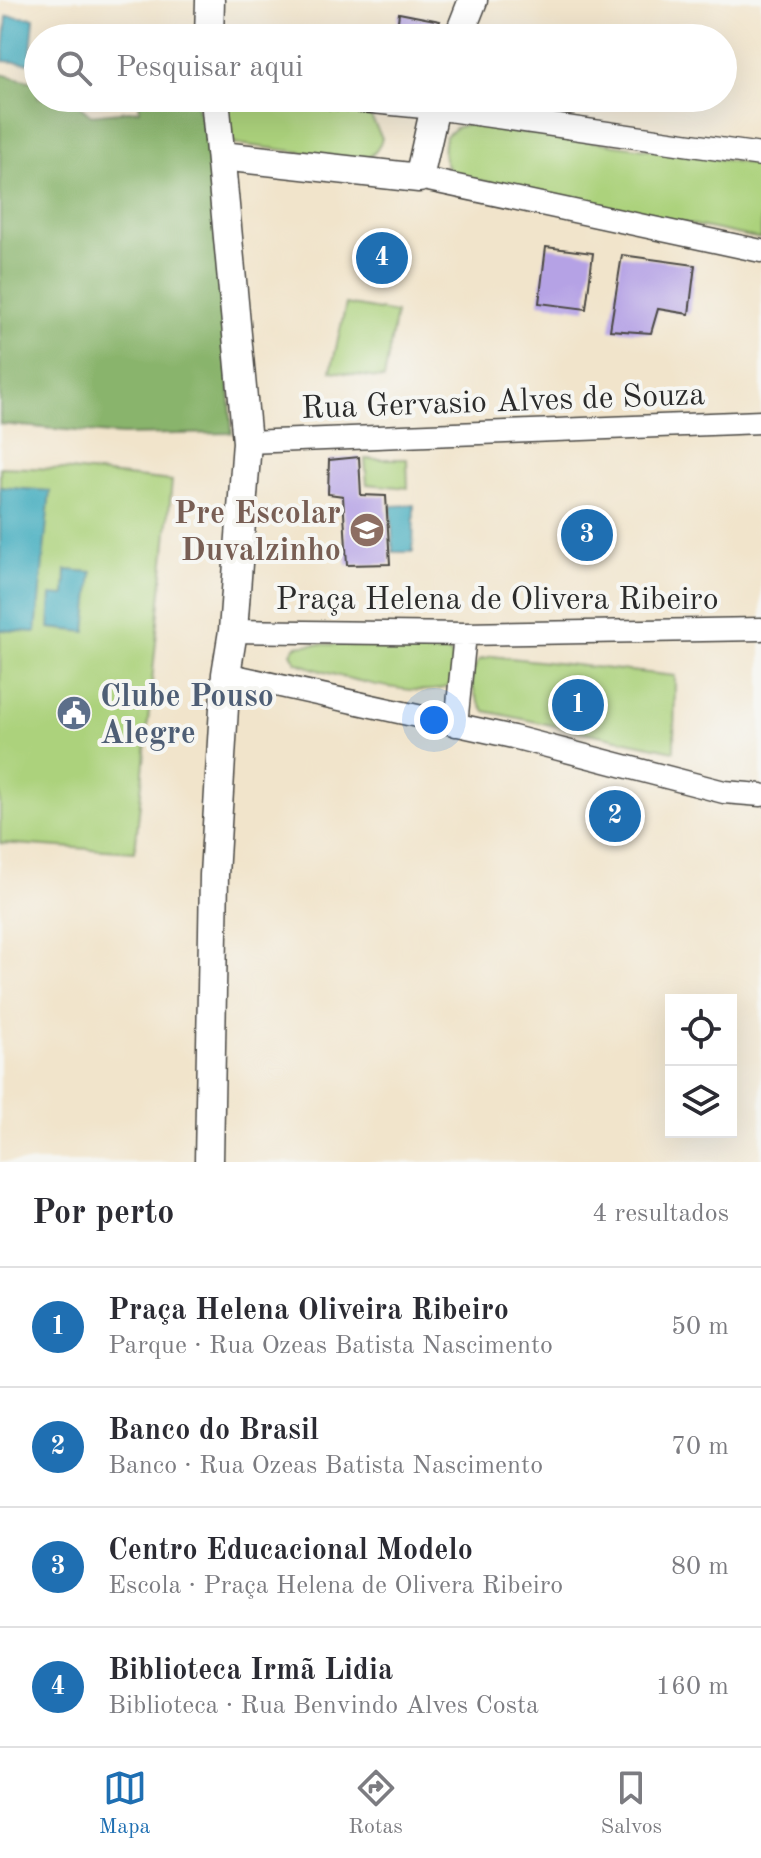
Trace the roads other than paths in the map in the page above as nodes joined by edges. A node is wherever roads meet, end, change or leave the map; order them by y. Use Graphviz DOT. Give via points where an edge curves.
graph roads {
  1 [pos="210,0"];
  2 [pos="473,0"];
  3 [pos="209,24"];
  4 [pos="464,24"];
  5 [pos="217,112"];
  6 [pos="433,112"];
  7 [pos="491,112"];
  8 [pos="761,155"];
  9 [pos="222,156"];
  10 [pos="419,178"];
  11 [pos="761,251"];
  12 [pos="761,422"];
  13 [pos="247,442"];
  14 [pos="761,629"];
  15 [pos="233,631"];
  16 [pos="465,634"];
  17 [pos="226,674"];
  18 [pos="456,725"];
  19 [pos="761,795"];
  20 [pos="209,1162"];
  1 -- 3 [label="street"];
  2 -- 4 [label="street"];
  5 -- 9 [label="street"];
  6 -- 10 [label="street"];
  7 -- 8 [label="street"];
  9 -- 10 [label="street"];
  9 -- 13 [label="street"];
  10 -- 11 [label="street"];
  12 -- 13 [label="street, Rua Gervasio Alves de Souza"];
  13 -- 15 [label="street"];
  14 -- 16 [label="street, Praça Helena de Olivera Ribeiro"];
  15 -- 16 [label="street, Praça Helena de Olivera Ribeiro"];
  15 -- 17 [label="street"];
  16 -- 18 [label="street"];
  17 -- 18 [label="street"];
  17 -- 20 [label="street" via="214,875"];
  18 -- 19 [label="street" via="724,792"];
}
